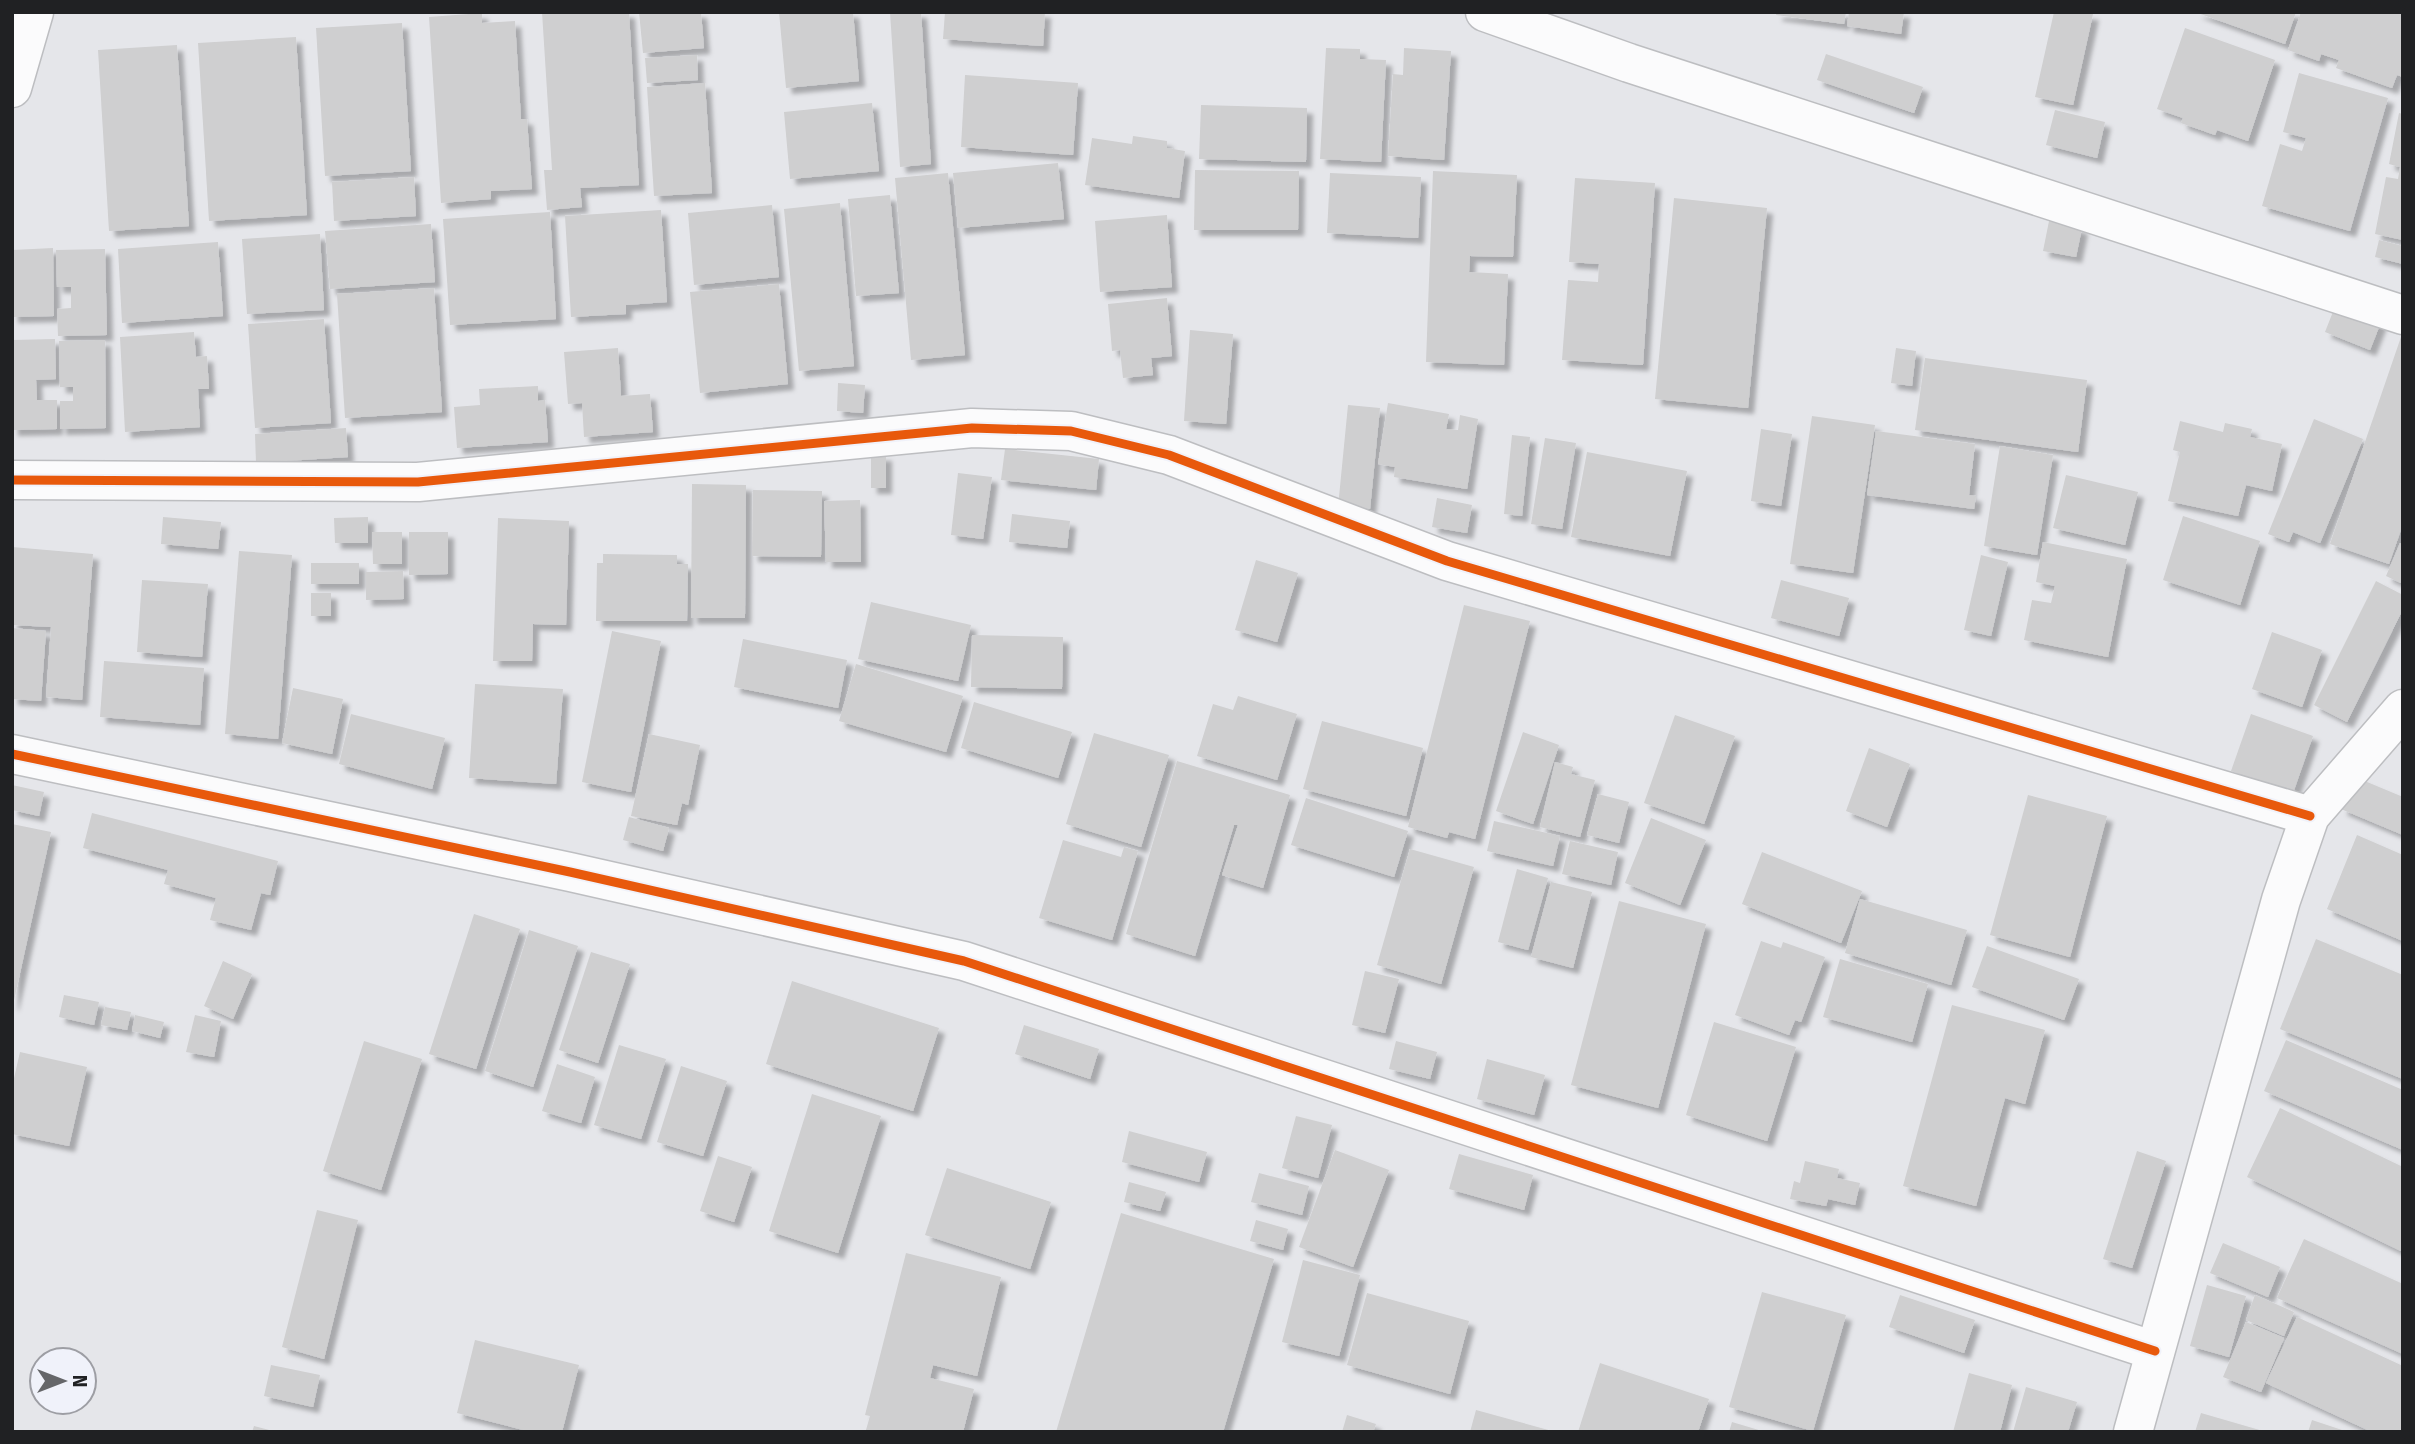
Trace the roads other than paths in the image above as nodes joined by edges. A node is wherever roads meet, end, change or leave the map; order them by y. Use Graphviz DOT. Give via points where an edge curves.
graph roads {
  1 [pos="34,12"];
  2 [pos="1485,12"];
  3 [pos="12,88"];
  4 [pos="2403,315"];
  5 [pos="12,480"];
  6 [pos="2403,709"];
  7 [pos="12,754"];
  8 [pos="2310,816"];
  9 [pos="2155,1351"];
  10 [pos="2133,1432"];
  1 -- 3 [label="street"];
  2 -- 4 [label="street"];
  5 -- 8 [label="street" via="418,482 972,428 1071,431 1170,455 1447,561"];
  6 -- 8 [label="street"];
  7 -- 9 [label="street" via="964,961"];
  8 -- 9 [label="street" via="2281,900"];
  9 -- 10 [label="street"];
}
